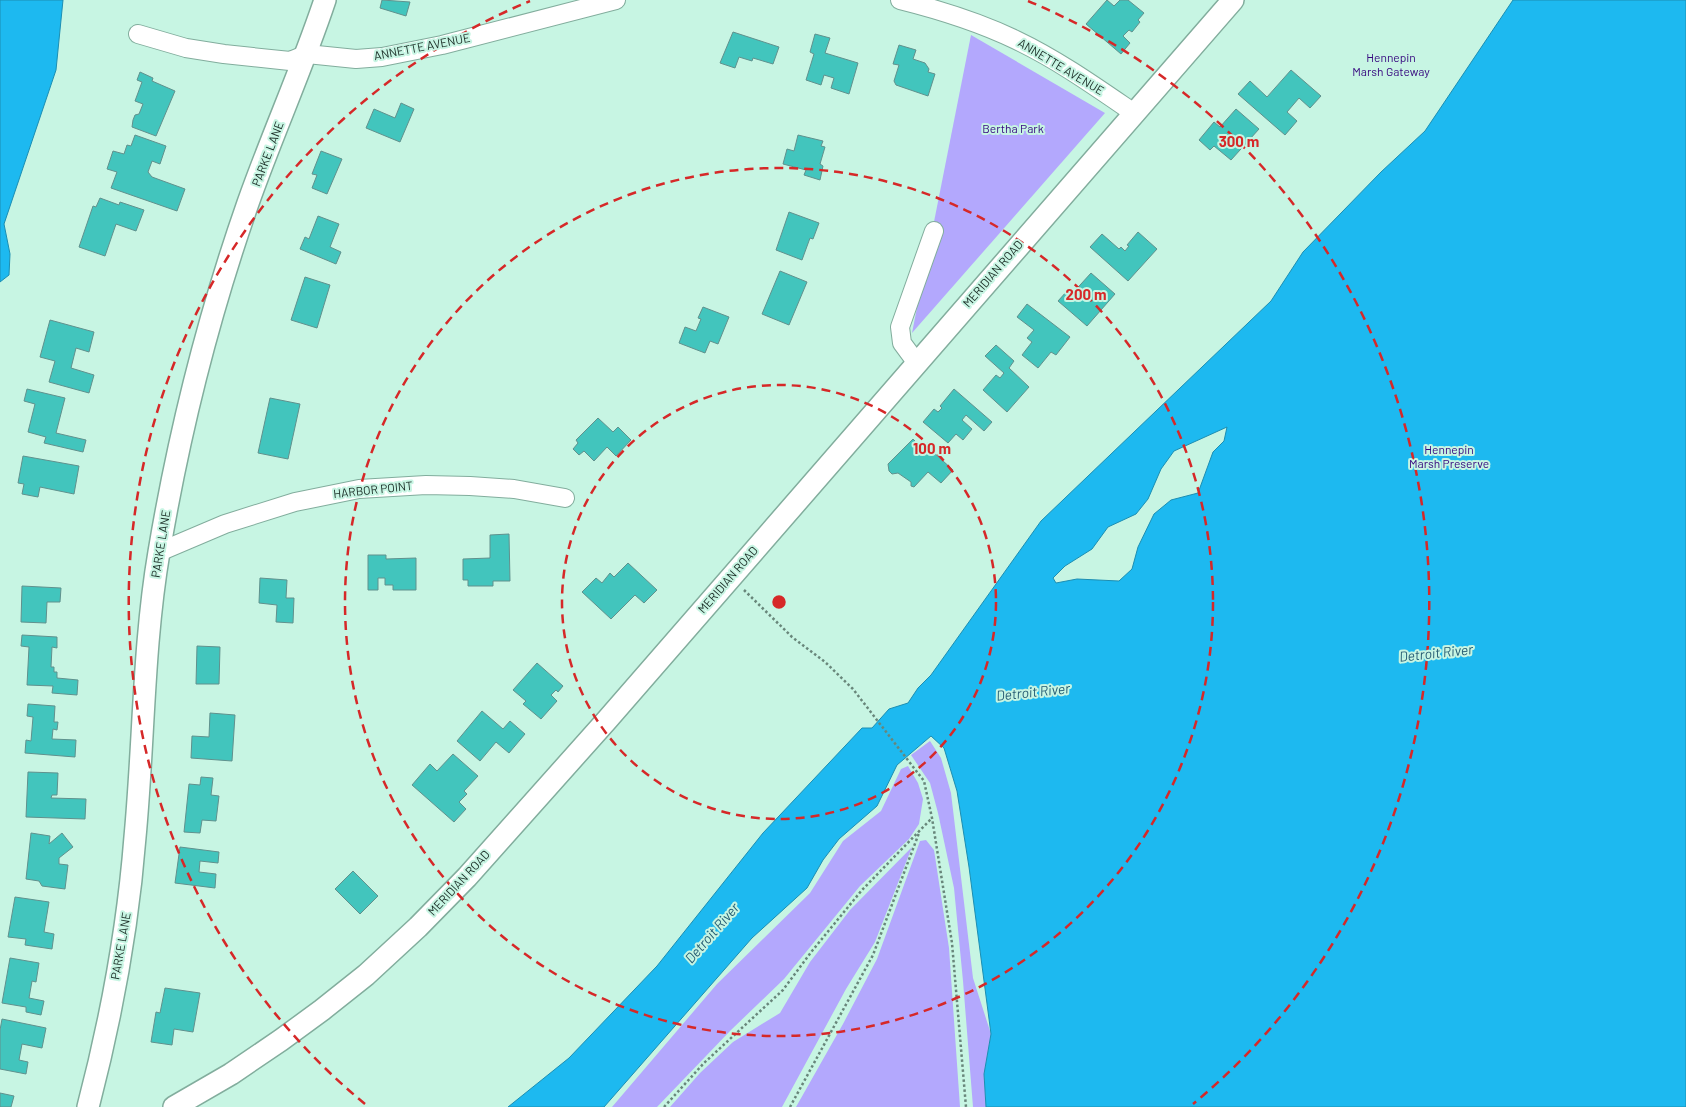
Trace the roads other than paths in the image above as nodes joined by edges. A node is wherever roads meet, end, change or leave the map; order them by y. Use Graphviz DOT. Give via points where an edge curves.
graph roads {
  1 [pos="325,0"];
  2 [pos="616,0"];
  3 [pos="900,0"];
  4 [pos="1233,0"];
  5 [pos="138,34"];
  6 [pos="307,54"];
  7 [pos="1134,113"];
  8 [pos="934,231"];
  9 [pos="916,362"];
  10 [pos="565,498"];
  11 [pos="159,552"];
  12 [pos="88,1107"];
  13 [pos="174,1107"];
  1 -- 6 [label="street, PARKE LANE"];
  2 -- 6 [label="street, ANNETTE AVENUE" via="442,45 382,57"];
  3 -- 7 [label="street, ANNETTE AVENUE" via="958,17 1016,40 1055,60"];
  4 -- 7 [label="street, MERIDIAN ROAD"];
  5 -- 6 [label="street, ANNETTE AVENUE" via="186,48 224,54 290,61"];
  6 -- 11 [label="street, PARKE LANE" via="249,202 214,306 195,376"];
  7 -- 9 [label="street, MERIDIAN ROAD"];
  8 -- 9 [label="street" via="900,327 902,343"];
  9 -- 13 [label="street, MERIDIAN ROAD" via="607,720 418,927 366,975 302,1025 231,1074"];
  10 -- 11 [label="street, HARBOR POINT" via="514,489 470,486 359,489 295,502 225,524"];
  11 -- 12 [label="street, PARKE LANE" via="151,604 127,912 112,1000"];
}
